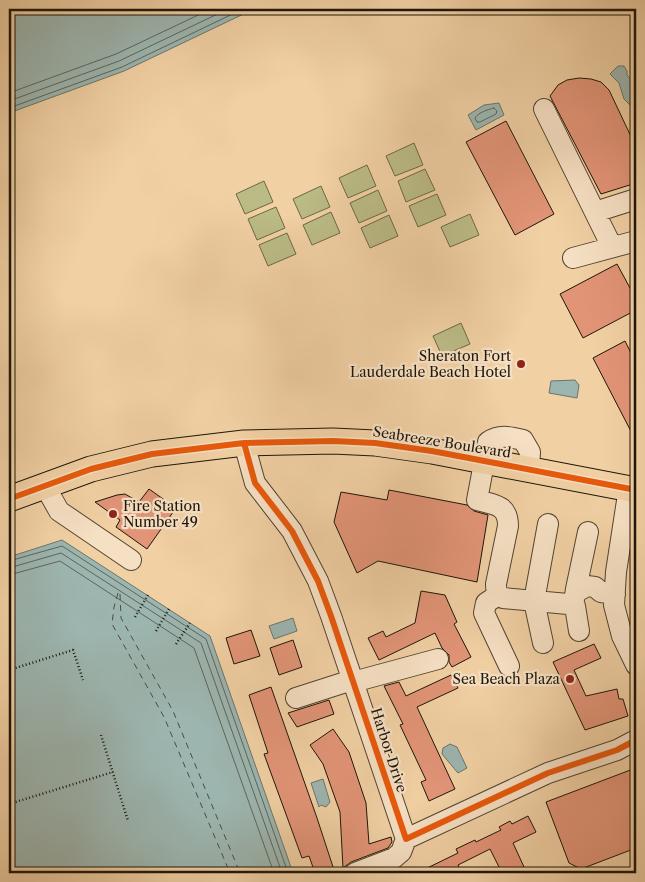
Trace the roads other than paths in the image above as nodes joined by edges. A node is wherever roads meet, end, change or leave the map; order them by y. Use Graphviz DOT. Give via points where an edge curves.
graph roads {
  1 [pos="544,109"];
  2 [pos="636,199"];
  3 [pos="595,212"];
  4 [pos="636,241"];
  5 [pos="612,247"];
  6 [pos="573,258"];
  7 [pos="244,443"];
  8 [pos="485,460"];
  9 [pos="45,486"];
  10 [pos="632,489"];
  11 [pos="9,499"];
  12 [pos="548,524"];
  13 [pos="588,532"];
  14 [pos="131,560"];
  15 [pos="608,593"];
  16 [pos="576,594"];
  17 [pos="498,595"];
  18 [pos="534,601"];
  19 [pos="578,631"];
  20 [pos="543,644"];
  21 [pos="438,659"];
  22 [pos="636,665"];
  23 [pos="509,666"];
  24 [pos="353,681"];
  25 [pos="296,698"];
  26 [pos="636,740"];
  27 [pos="406,839"];
  28 [pos="393,867"];
  29 [pos="355,873"];
  1 -- 3 [label="street"];
  2 -- 3 [label="street"];
  3 -- 5 [label="street"];
  4 -- 5 [label="street"];
  5 -- 6 [label="street"];
  7 -- 8 [label="main road, Seabreeze Boulevard" via="366,443"];
  7 -- 9 [label="main road, Seabreeze Boulevard" via="152,454 91,469"];
  7 -- 24 [label="street, Harbor Drive" via="255,483 292,531 318,581"];
  8 -- 10 [label="main road, Seabreeze Boulevard"];
  8 -- 17 [label="street" via="476,504 499,506 508,516 496,584"];
  9 -- 11 [label="main road, Seabreeze Boulevard"];
  9 -- 14 [label="street" via="59,511"];
  10 -- 15 [label="street" via="616,572"];
  12 -- 18 [label="street"];
  13 -- 16 [label="street"];
  15 -- 16 [label="street" via="594,596"];
  15 -- 22 [label="street" via="622,636"];
  16 -- 18 [label="street" via="568,604"];
  16 -- 19 [label="street"];
  17 -- 18 [label="street"];
  17 -- 23 [label="street" via="486,603 484,613"];
  18 -- 20 [label="street"];
  21 -- 24 [label="street"];
  24 -- 25 [label="street"];
  24 -- 27 [label="street, Harbor Drive"];
  26 -- 27 [label="street" via="548,774"];
  27 -- 28 [label="street" via="401,852 394,858"];
  28 -- 29 [label="street"];
}
